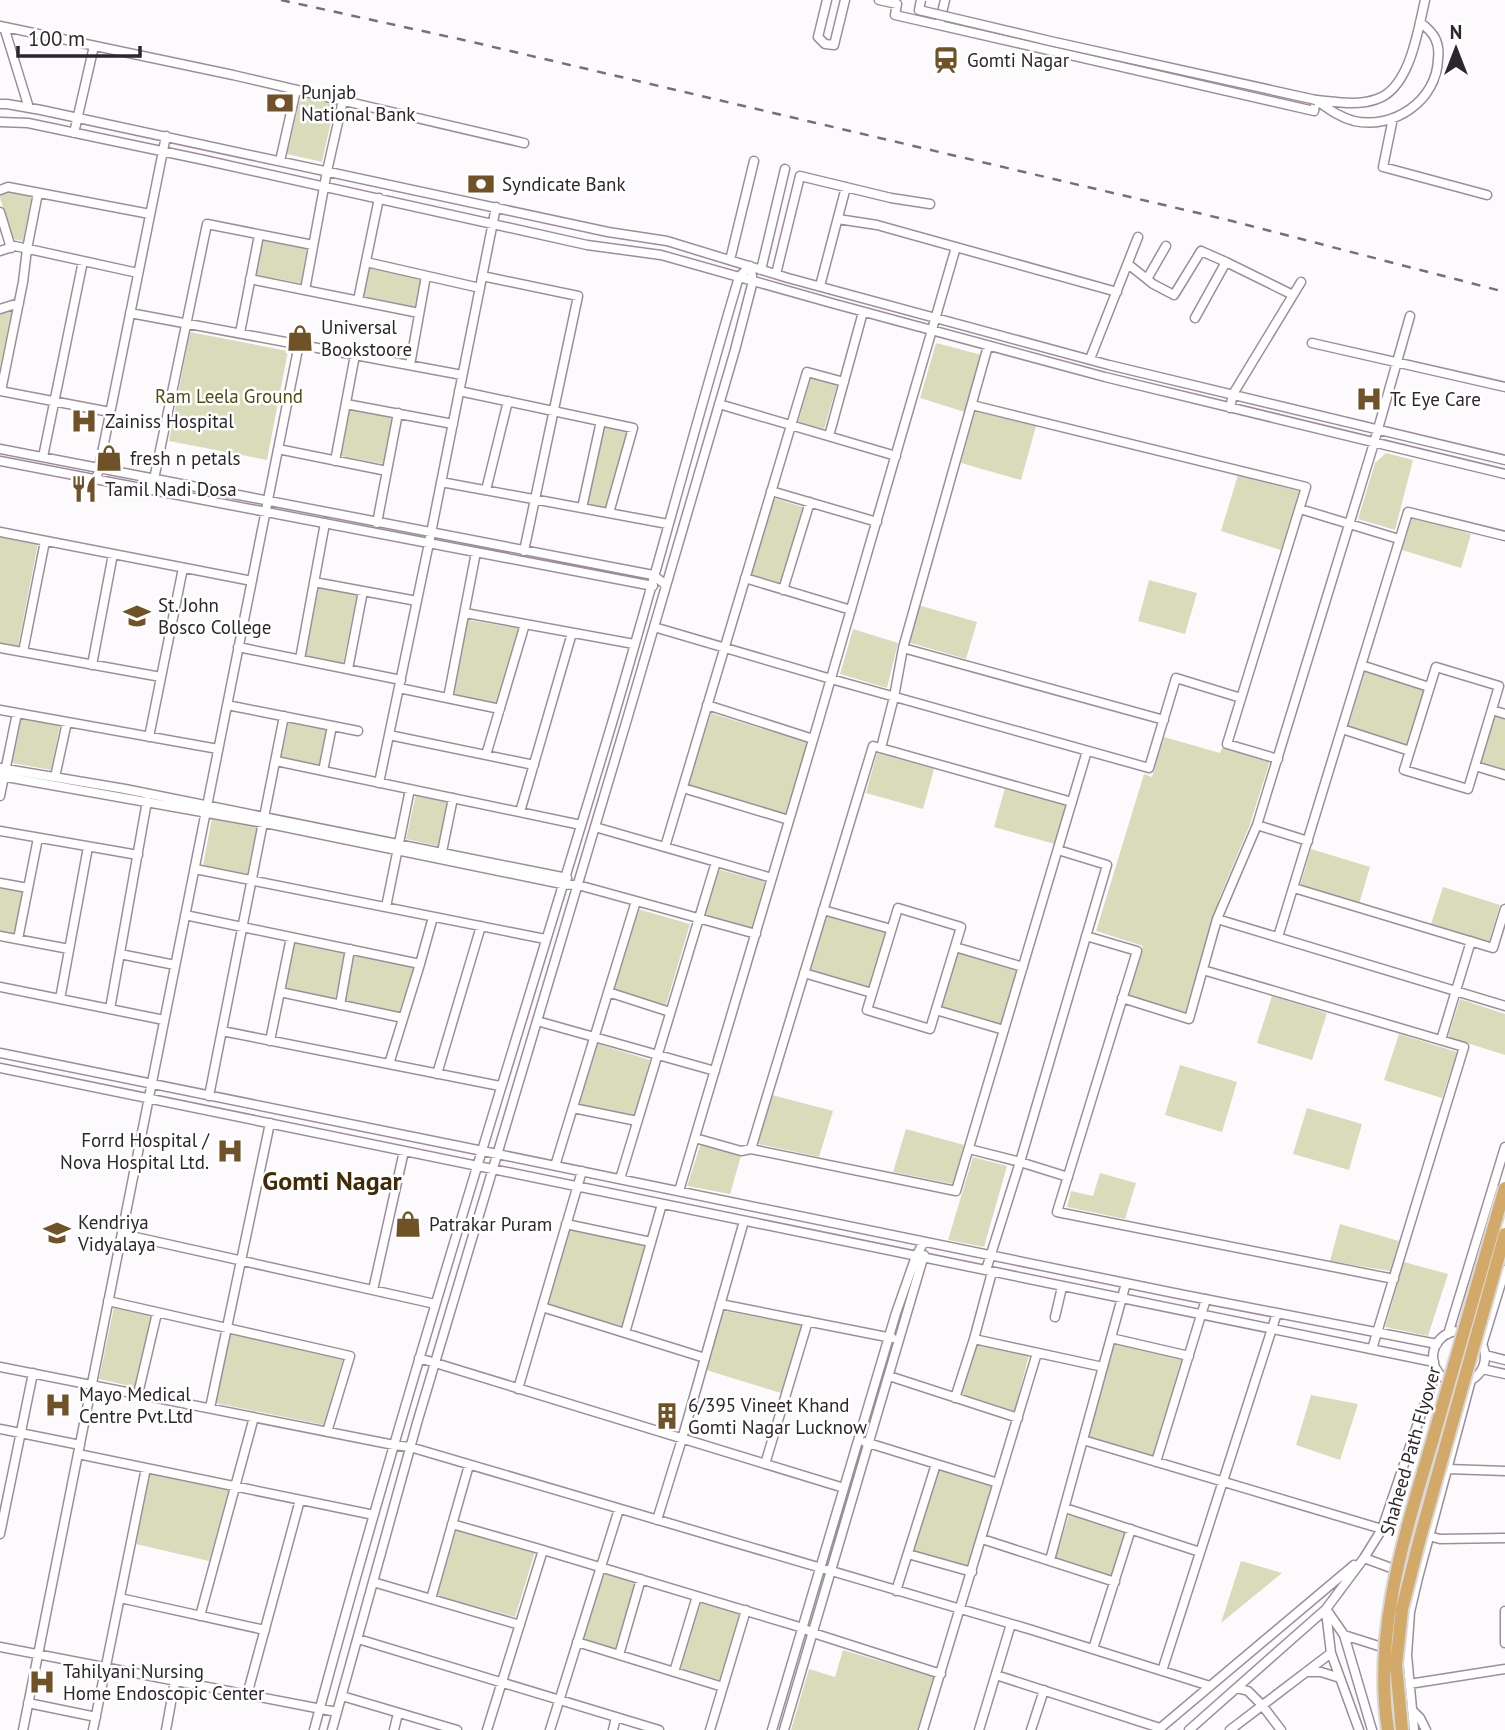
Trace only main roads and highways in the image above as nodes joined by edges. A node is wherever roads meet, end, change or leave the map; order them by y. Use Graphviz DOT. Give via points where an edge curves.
graph roads {
  1 [pos="1505,1188"];
  2 [pos="1505,1234"];
  3 [pos="1388,1730"];
  4 [pos="1402,1730"];
  1 -- 3 [label="highway, Shaheed Path Flyover, bridge" via="1411,1516 1390,1606 1385,1666"];
  2 -- 4 [label="highway, Shaheed Path Flyover, bridge" via="1402,1609 1396,1665"];
}
